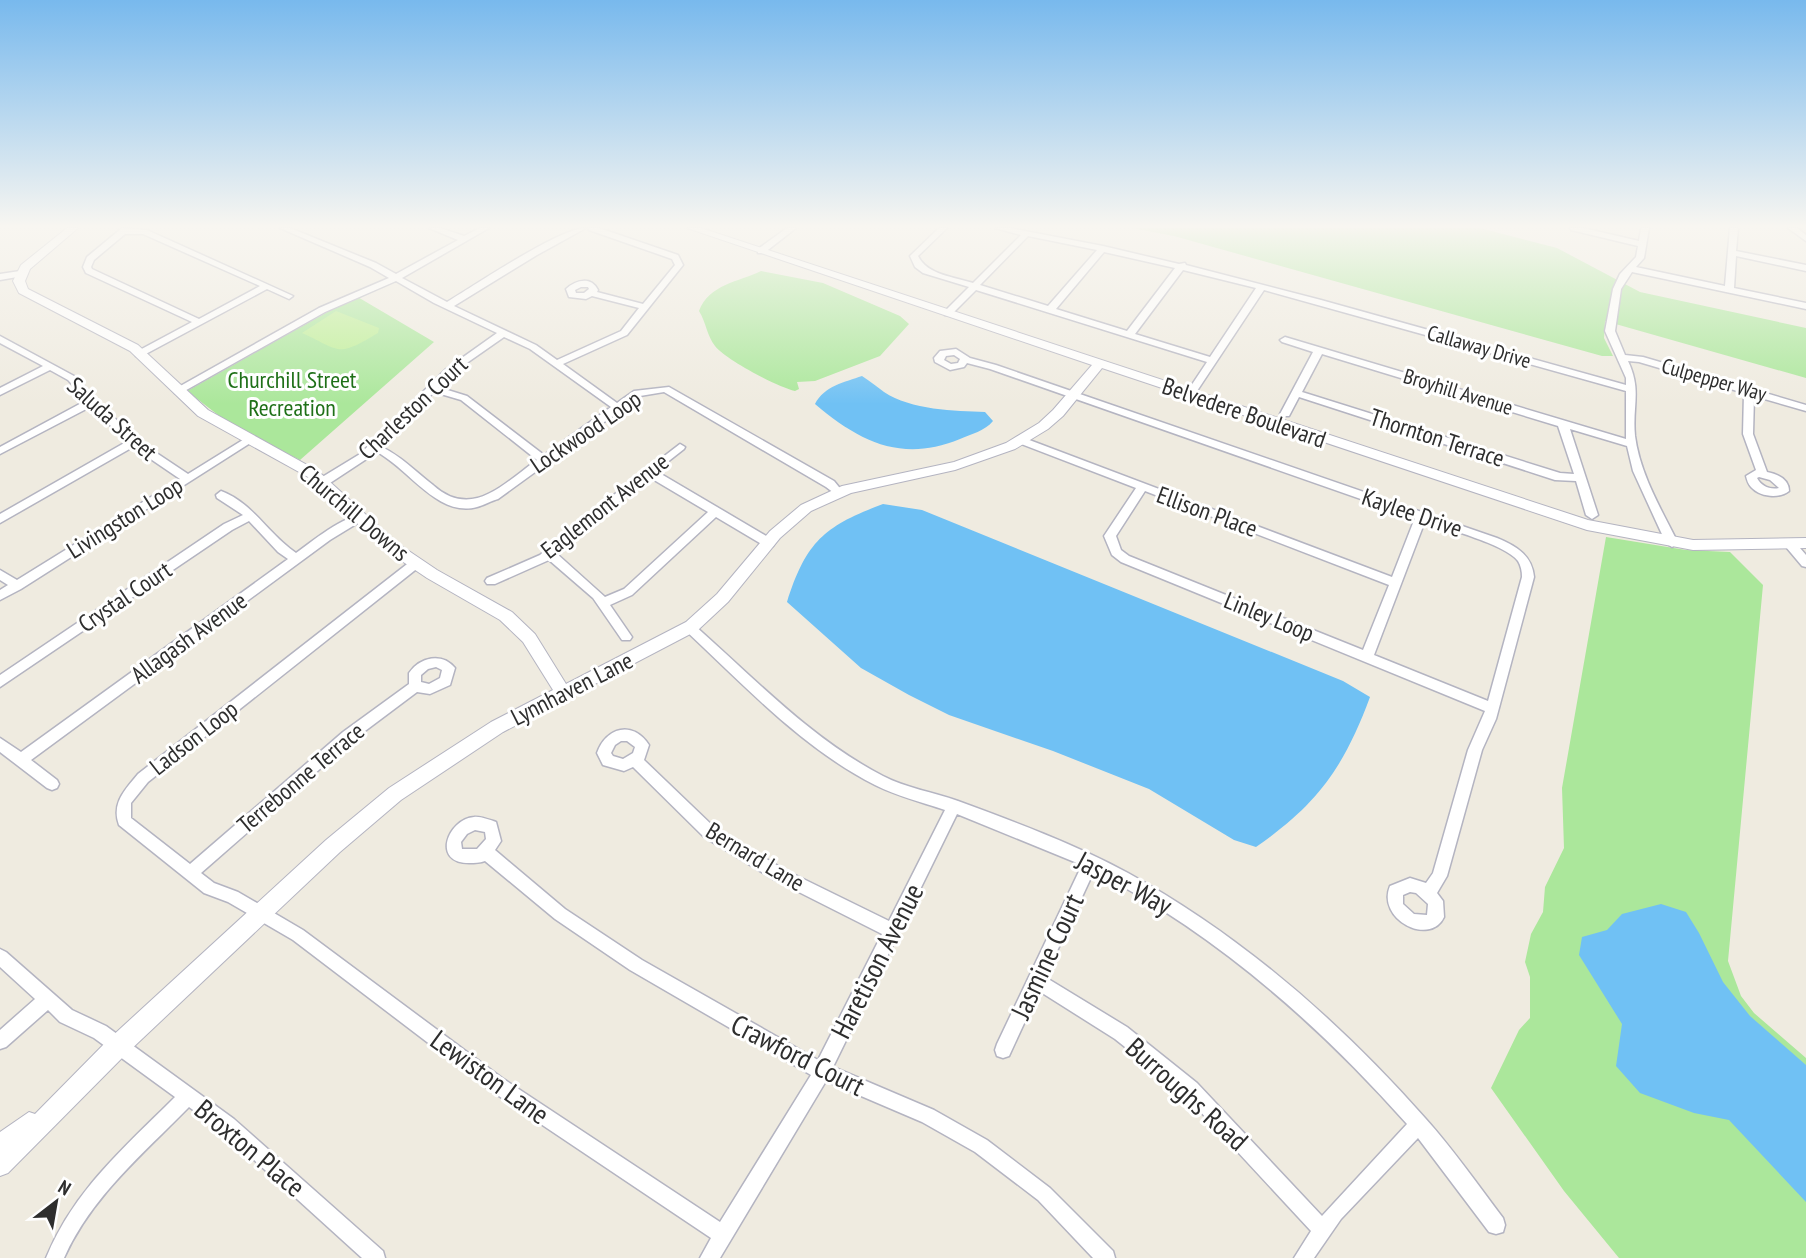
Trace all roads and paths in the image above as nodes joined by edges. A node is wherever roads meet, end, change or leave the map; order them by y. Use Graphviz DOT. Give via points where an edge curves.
graph roads {
  1 [pos="975,286"];
  2 [pos="20,287"];
  3 [pos="122,287"];
  4 [pos="266,287"];
  5 [pos="269,287"];
  6 [pos="376,287"];
  7 [pos="412,287"];
  8 [pos="479,287"];
  9 [pos="662,287"];
  10 [pos="869,287"];
  11 [pos="977,287"];
  12 [pos="1070,287"];
  13 [pos="1166,287"];
  14 [pos="1257,287"];
  15 [pos="1618,287"];
  16 [pos="1713,287"];
  17 [pos="1728,287"];
  18 [pos="1261,288"];
  19 [pos="1728,290"];
  20 [pos="592,293"];
  21 [pos="289,296"];
  22 [pos="447,306"];
  23 [pos="1806,306"];
  24 [pos="644,307"];
  25 [pos="1050,310"];
  26 [pos="948,313"];
  27 [pos="199,323"];
  28 [pos="503,333"];
  29 [pos="1129,335"];
  30 [pos="0,340"];
  31 [pos="1284,340"];
  32 [pos="1319,350"];
  33 [pos="139,354"];
  34 [pos="1621,357"];
  35 [pos="965,360"];
  36 [pos="1213,361"];
  37 [pos="558,363"];
  38 [pos="1099,364"];
  39 [pos="49,367"];
  40 [pos="431,388"];
  41 [pos="1632,390"];
  42 [pos="1748,390"];
  43 [pos="178,391"];
  44 [pos="0,392"];
  45 [pos="1296,393"];
  46 [pos="1073,395"];
  47 [pos="1191,395"];
  48 [pos="93,401"];
  49 [pos="617,407"];
  50 [pos="1806,408"];
  51 [pos="1285,414"];
  52 [pos="1563,424"];
  53 [pos="1020,439"];
  54 [pos="250,440"];
  55 [pos="133,442"];
  56 [pos="1631,444"];
  57 [pos="375,447"];
  58 [pos="680,447"];
  59 [pos="0,451"];
  60 [pos="544,460"];
  61 [pos="649,472"];
  62 [pos="1763,474"];
  63 [pos="1580,478"];
  64 [pos="188,479"];
  65 [pos="323,482"];
  66 [pos="1142,487"];
  67 [pos="838,492"];
  68 [pos="221,495"];
  69 [pos="715,512"];
  70 [pos="251,515"];
  71 [pos="1592,515"];
  72 [pos="1421,516"];
  73 [pos="360,518"];
  74 [pos="0,519"];
  75 [pos="1672,542"];
  76 [pos="769,543"];
  77 [pos="1806,543"];
  78 [pos="1790,544"];
  79 [pos="550,554"];
  80 [pos="297,559"];
  81 [pos="1806,563"];
  82 [pos="415,564"];
  83 [pos="0,574"];
  84 [pos="491,580"];
  85 [pos="1394,582"];
  86 [pos="17,586"];
  87 [pos="0,596"];
  88 [pos="604,603"];
  89 [pos="690,627"];
  90 [pos="626,637"];
  91 [pos="1367,657"];
  92 [pos="0,682"];
  93 [pos="415,686"];
  94 [pos="563,693"];
  95 [pos="1492,708"];
  96 [pos="0,744"];
  97 [pos="21,760"];
  98 [pos="635,760"];
  99 [pos="52,784"];
  100 [pos="954,806"];
  101 [pos="486,852"];
  102 [pos="1090,863"];
  103 [pos="189,874"];
  104 [pos="1428,893"];
  105 [pos="260,913"];
  106 [pos="892,930"];
  107 [pos="0,957"];
  108 [pos="1035,980"];
  109 [pos="47,1000"];
  110 [pos="0,1041"];
  111 [pos="117,1046"];
  112 [pos="1003,1050"];
  113 [pos="821,1071"];
  114 [pos="77,1084"];
  115 [pos="189,1096"];
  116 [pos="1419,1124"];
  117 [pos="0,1146"];
  118 [pos="0,1165"];
  119 [pos="1496,1225"];
  120 [pos="1321,1229"];
  121 [pos="723,1235"];
  122 [pos="55,1258"];
  123 [pos="376,1258"];
  124 [pos="709,1258"];
  125 [pos="1106,1258"];
  126 [pos="1303,1258"];
  1 -- 26 [label="street"];
  2 -- 33 [label="street, Churchill Downs"];
  3 -- 27 [label="street"];
  4 -- 27 [label="street"];
  5 -- 21 [label="street"];
  6 -- 43 [label="street" via="323,310"];
  7 -- 22 [label="street"];
  8 -- 22 [label="street"];
  9 -- 24 [label="street"];
  10 -- 26 [label="street, Belvedere Boulevard"];
  11 -- 25 [label="street"];
  12 -- 25 [label="street"];
  13 -- 29 [label="street"];
  14 -- 18 [label="street, Callaway Drive"];
  15 -- 34 [label="street" via="1611,323 1612,340"];
  16 -- 19 [label="street"];
  17 -- 19 [label="street"];
  18 -- 36 [label="street"];
  18 -- 41 [label="street, Callaway Drive" via="1320,300"];
  19 -- 23 [label="street"];
  20 -- 24 [label="street"];
  22 -- 28 [label="street"];
  24 -- 37 [label="street" via="618,337"];
  25 -- 29 [label="street"];
  26 -- 38 [label="street, Belvedere Boulevard"];
  27 -- 33 [label="street"];
  28 -- 37 [label="street"];
  28 -- 40 [label="street, Charleston Court"];
  29 -- 36 [label="street"];
  30 -- 39 [label="street, Saluda Street"];
  31 -- 32 [label="street, Broyhill Avenue"];
  32 -- 45 [label="street"];
  32 -- 52 [label="street, Broyhill Avenue"];
  33 -- 43 [label="street, Churchill Downs"];
  34 -- 41 [label="street"];
  34 -- 42 [label="street, Culpepper Way"];
  35 -- 46 [label="street, Kaylee Drive"];
  36 -- 47 [label="street"];
  37 -- 49 [label="street"];
  38 -- 46 [label="street, Lynnhaven Lane"];
  38 -- 47 [label="street, Belvedere Boulevard"];
  39 -- 44 [label="street"];
  39 -- 48 [label="street, Saluda Street" via="71,378"];
  40 -- 57 [label="street, Charleston Court"];
  40 -- 60 [label="street" via="470,401"];
  41 -- 56 [label="street"];
  42 -- 50 [label="street, Culpepper Way"];
  42 -- 62 [label="street" via="1748,434"];
  43 -- 54 [label="street, Churchill Downs" via="213,420"];
  45 -- 51 [label="street"];
  45 -- 63 [label="street, Thornton Terrace" via="1559,477"];
  46 -- 53 [label="street, Lynnhaven Lane" via="1057,414"];
  46 -- 72 [label="street, Kaylee Drive"];
  47 -- 75 [label="street, Belvedere Boulevard" via="1587,525"];
  48 -- 55 [label="street, Saluda Street"];
  48 -- 59 [label="street"];
  49 -- 60 [label="street, Lockwood Loop"];
  49 -- 67 [label="street, Lockwood Loop" via="643,391 671,390"];
  52 -- 56 [label="street, Broyhill Avenue"];
  52 -- 63 [label="street"];
  53 -- 66 [label="street, Ellison Place"];
  53 -- 67 [label="street, Lynnhaven Lane" via="961,464"];
  54 -- 64 [label="street, Livingston Loop"];
  54 -- 65 [label="street, Churchill Downs"];
  55 -- 64 [label="street, Saluda Street"];
  55 -- 74 [label="street"];
  56 -- 75 [label="street" via="1638,471"];
  57 -- 60 [label="street, Lockwood Loop" via="391,453 446,502 460,506 486,501"];
  57 -- 65 [label="street, Charleston Court"];
  58 -- 61 [label="street, Eaglemont Avenue"];
  61 -- 69 [label="street"];
  61 -- 79 [label="street, Eaglemont Avenue"];
  63 -- 71 [label="street"];
  64 -- 86 [label="street, Livingston Loop"];
  65 -- 73 [label="street, Churchill Downs"];
  66 -- 85 [label="street, Ellison Place"];
  66 -- 91 [label="street, Linley Loop" via="1111,536 1116,552 1125,559"];
  67 -- 76 [label="street, Lynnhaven Lane" via="806,509"];
  68 -- 70 [label="street"];
  69 -- 76 [label="street"];
  69 -- 88 [label="street" via="648,576"];
  70 -- 80 [label="street"];
  70 -- 92 [label="street, Crystal Court"];
  72 -- 85 [label="street"];
  72 -- 95 [label="street, Kaylee Drive" via="1506,547 1526,564 1528,577"];
  73 -- 80 [label="street, Allagash Avenue"];
  73 -- 82 [label="street, Churchill Downs"];
  75 -- 78 [label="street, Belvedere Boulevard"];
  76 -- 89 [label="street, Lynnhaven Lane" via="719,604"];
  77 -- 78 [label="street, Belvedere Boulevard"];
  78 -- 81 [label="street"];
  79 -- 84 [label="street, Eaglemont Avenue"];
  79 -- 88 [label="street"];
  80 -- 97 [label="street, Allagash Avenue"];
  82 -- 94 [label="street, Churchill Downs" via="517,624"];
  82 -- 103 [label="street, Ladson Loop" via="131,790 124,801 124,821"];
  83 -- 86 [label="street"];
  85 -- 91 [label="street"];
  86 -- 87 [label="street, Livingston Loop"];
  88 -- 90 [label="street"];
  89 -- 94 [label="street, Lynnhaven Lane"];
  89 -- 100 [label="street, Jasper Way" via="834,753 902,790"];
  91 -- 95 [label="street, Linley Loop"];
  93 -- 103 [label="street, Terrebonne Terrace" via="348,736"];
  94 -- 105 [label="street, Lynnhaven Lane" via="480,737 395,794"];
  95 -- 104 [label="street, Kaylee Drive" via="1475,750 1440,876"];
  96 -- 97 [label="street"];
  97 -- 99 [label="street"];
  98 -- 106 [label="street, Bernard Lane" via="709,832 778,874"];
  100 -- 102 [label="street, Jasper Way"];
  100 -- 106 [label="street, Haretison Avenue"];
  101 -- 113 [label="street, Crawford Court" via="595,939"];
  102 -- 108 [label="street, Jasmine Court"];
  102 -- 116 [label="street, Jasper Way" via="1143,889 1249,963 1338,1040"];
  103 -- 105 [label="street, Ladson Loop"];
  105 -- 111 [label="street, Lynnhaven Lane"];
  105 -- 121 [label="street, Lewiston Lane" via="326,955 496,1084"];
  106 -- 113 [label="street, Haretison Avenue"];
  107 -- 109 [label="street"];
  108 -- 112 [label="street, Jasmine Court"];
  108 -- 120 [label="street, Burroughs Road" via="1121,1034 1182,1082"];
  109 -- 110 [label="street"];
  109 -- 111 [label="street"];
  111 -- 114 [label="street, Lynnhaven Lane"];
  111 -- 115 [label="street, Broxton Place"];
  113 -- 121 [label="street, Haretison Avenue"];
  113 -- 125 [label="street, Crawford Court" via="928,1116 981,1146 1044,1194"];
  114 -- 117 [label="street, Lynnhaven Lane"];
  114 -- 118 [label="street, Lynnhaven Lane"];
  115 -- 122 [label="street" via="88,1200 67,1229"];
  115 -- 123 [label="street, Broxton Place" via="228,1125"];
  116 -- 119 [label="street, Jasper Way"];
  116 -- 120 [label="street"];
  120 -- 126 [label="street"];
  121 -- 124 [label="street, Haretison Avenue"];
}
